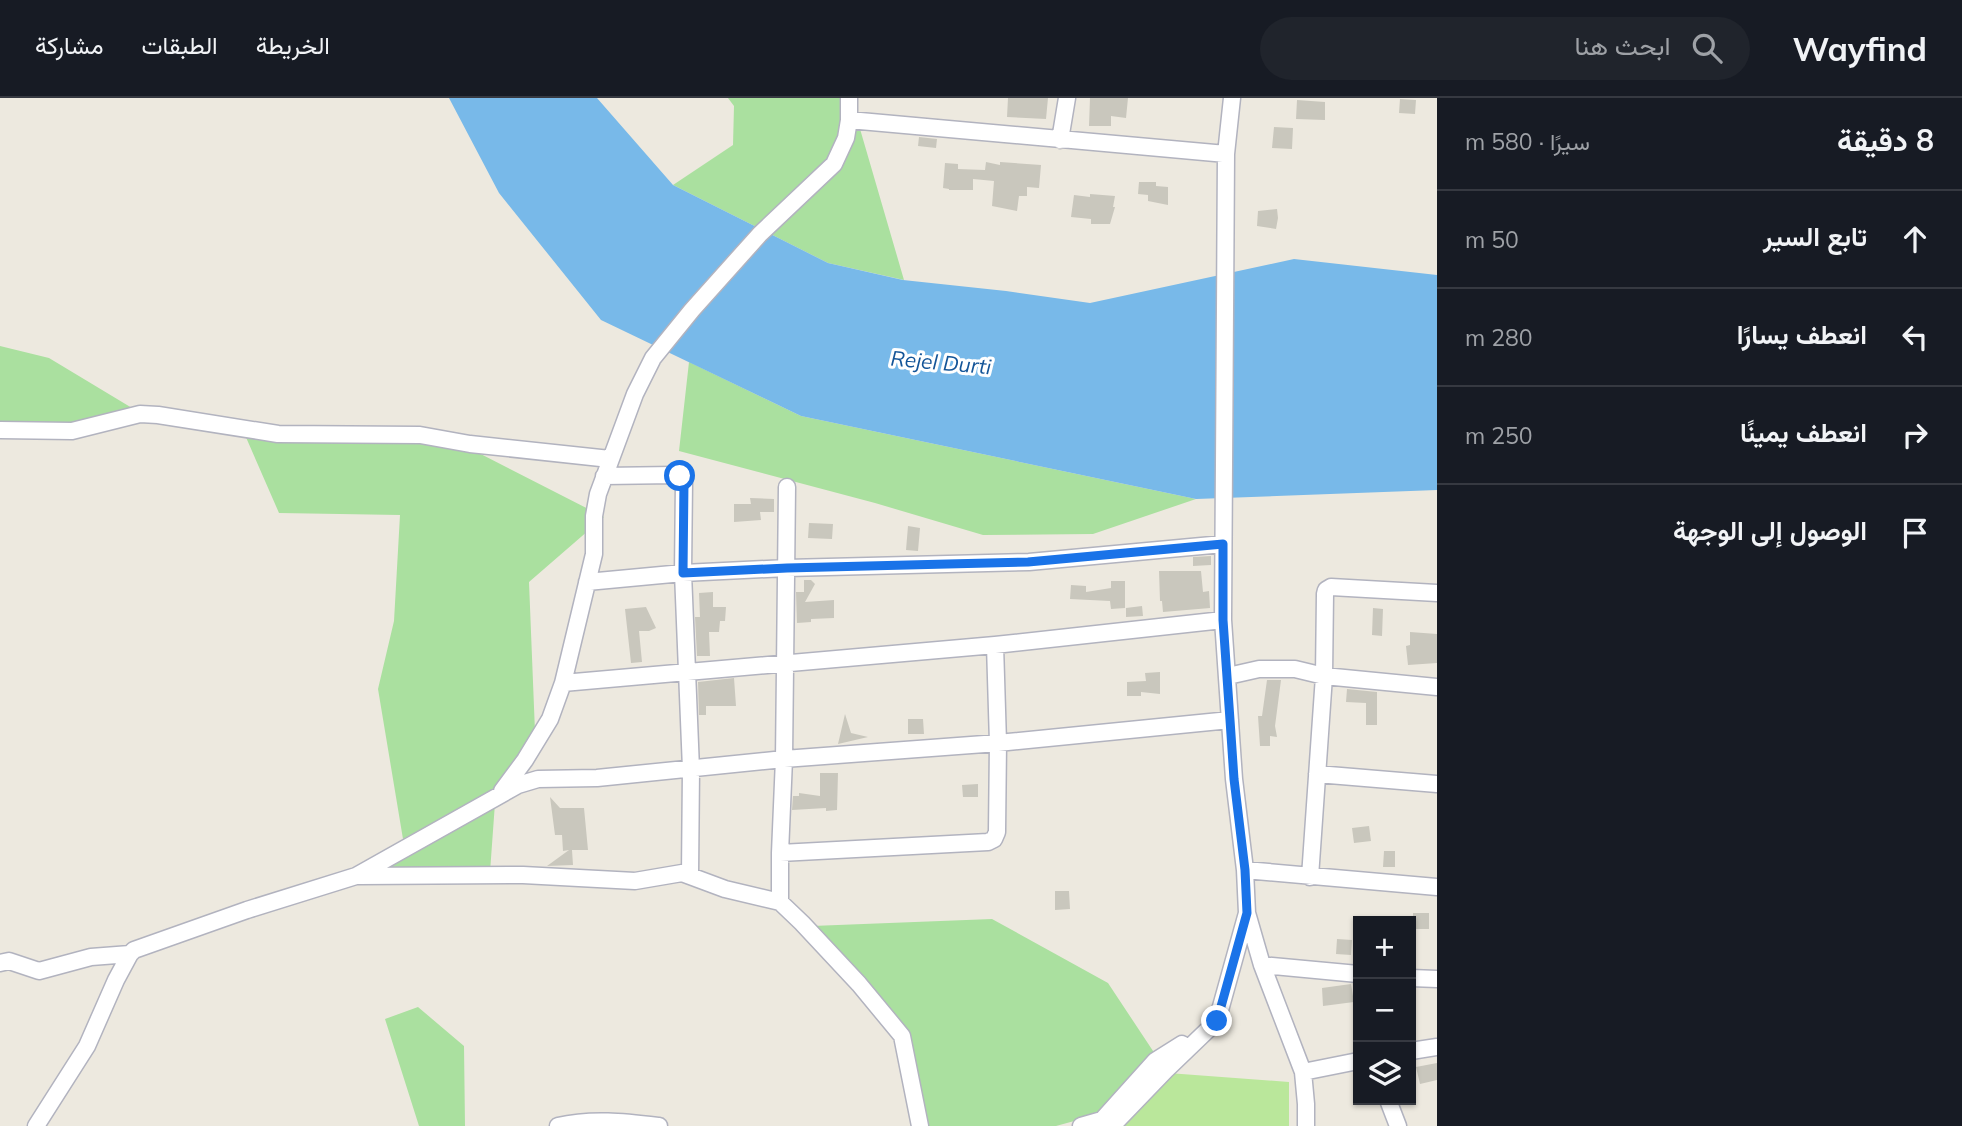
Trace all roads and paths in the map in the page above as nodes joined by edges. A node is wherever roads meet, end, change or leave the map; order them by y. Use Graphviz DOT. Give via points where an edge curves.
graph roads {
  1 [pos="849,98"];
  2 [pos="1067,98"];
  3 [pos="1232,98"];
  4 [pos="849,120"];
  5 [pos="1060,140"];
  6 [pos="1227,154"];
  7 [pos="0,430"];
  8 [pos="610,459"];
  9 [pos="604,475"];
  10 [pos="787,487"];
  11 [pos="1223,544"];
  12 [pos="787,568"];
  13 [pos="683,573"];
  14 [pos="587,582"];
  15 [pos="1437,593"];
  16 [pos="1223,620"];
  17 [pos="995,645"];
  18 [pos="785,665"];
  19 [pos="688,673"];
  20 [pos="1228,676"];
  21 [pos="1324,676"];
  22 [pos="563,683"];
  23 [pos="1437,687"];
  24 [pos="1230,720"];
  25 [pos="999,743"];
  26 [pos="784,759"];
  27 [pos="691,769"];
  28 [pos="1317,774"];
  29 [pos="1437,784"];
  30 [pos="498,796"];
  31 [pos="780,853"];
  32 [pos="1245,870"];
  33 [pos="690,874"];
  34 [pos="356,876"];
  35 [pos="1310,877"];
  36 [pos="1437,887"];
  37 [pos="780,902"];
  38 [pos="1247,913"];
  39 [pos="130,954"];
  40 [pos="0,963"];
  41 [pos="1262,965"];
  42 [pos="1353,974"];
  43 [pos="1416,978"];
  44 [pos="1437,979"];
  45 [pos="1217,1021"];
  46 [pos="1437,1047"];
  47 [pos="1416,1050"];
  48 [pos="1353,1062"];
  49 [pos="1303,1072"];
  50 [pos="1390,1105"];
  51 [pos="36,1126"];
  52 [pos="558,1126"];
  53 [pos="659,1126"];
  54 [pos="920,1126"];
  55 [pos="1081,1126"];
  56 [pos="1112,1126"];
  57 [pos="1306,1126"];
  58 [pos="1398,1126"];
  1 -- 4 [label="street"];
  2 -- 5 [label="street"];
  3 -- 6 [label="street"];
  4 -- 5 [label="street"];
  4 -- 8 [label="street" via="834,164 760,234 653,358"];
  5 -- 6 [label="street"];
  6 -- 11 [label="street"];
  7 -- 8 [label="street" via="72,431 140,414 278,434 420,435"];
  8 -- 9 [label="street"];
  9 -- 13 [label="street" via="680,476 684,481"];
  9 -- 14 [label="street"];
  10 -- 12 [label="street"];
  11 -- 12 [label="street" via="1028,562"];
  11 -- 16 [label="street"];
  12 -- 13 [label="street"];
  12 -- 18 [label="street"];
  13 -- 14 [label="street"];
  13 -- 19 [label="street"];
  14 -- 22 [label="street"];
  15 -- 21 [label="street" via="1326,590"];
  16 -- 17 [label="street"];
  16 -- 20 [label="street"];
  17 -- 18 [label="street"];
  17 -- 25 [label="street"];
  18 -- 19 [label="street"];
  18 -- 26 [label="street"];
  19 -- 22 [label="street"];
  19 -- 27 [label="street"];
  20 -- 21 [label="street" via="1259,669 1295,669"];
  20 -- 24 [label="street"];
  21 -- 23 [label="street"];
  21 -- 28 [label="street"];
  22 -- 30 [label="street" via="550,719"];
  24 -- 25 [label="street"];
  24 -- 32 [label="street"];
  25 -- 26 [label="street"];
  25 -- 31 [label="street" via="994,839"];
  26 -- 27 [label="street"];
  26 -- 31 [label="street"];
  27 -- 30 [label="street" via="538,779"];
  27 -- 33 [label="street"];
  28 -- 29 [label="street"];
  28 -- 35 [label="street"];
  30 -- 34 [label="street"];
  31 -- 37 [label="street"];
  32 -- 35 [label="street"];
  32 -- 38 [label="street"];
  33 -- 34 [label="street" via="635,881 523,875"];
  33 -- 37 [label="street" via="725,889"];
  34 -- 39 [label="street"];
  35 -- 36 [label="street"];
  37 -- 54 [label="street" via="902,1036"];
  38 -- 41 [label="street"];
  38 -- 45 [label="street"];
  39 -- 40 [label="street" via="91,957 38,971 9,961"];
  39 -- 51 [label="street" via="87,1046"];
  41 -- 42 [label="street"];
  41 -- 49 [label="street"];
  43 -- 44 [label="street"];
  45 -- 55 [label="street" via="1155,1061 1102,1120"];
  45 -- 56 [label="street"];
  46 -- 47 [label="street"];
  48 -- 49 [label="street"];
  49 -- 57 [label="street"];
  50 -- 58 [label="street"];
  52 -- 53 [label="street" via="588,1121"];
}
